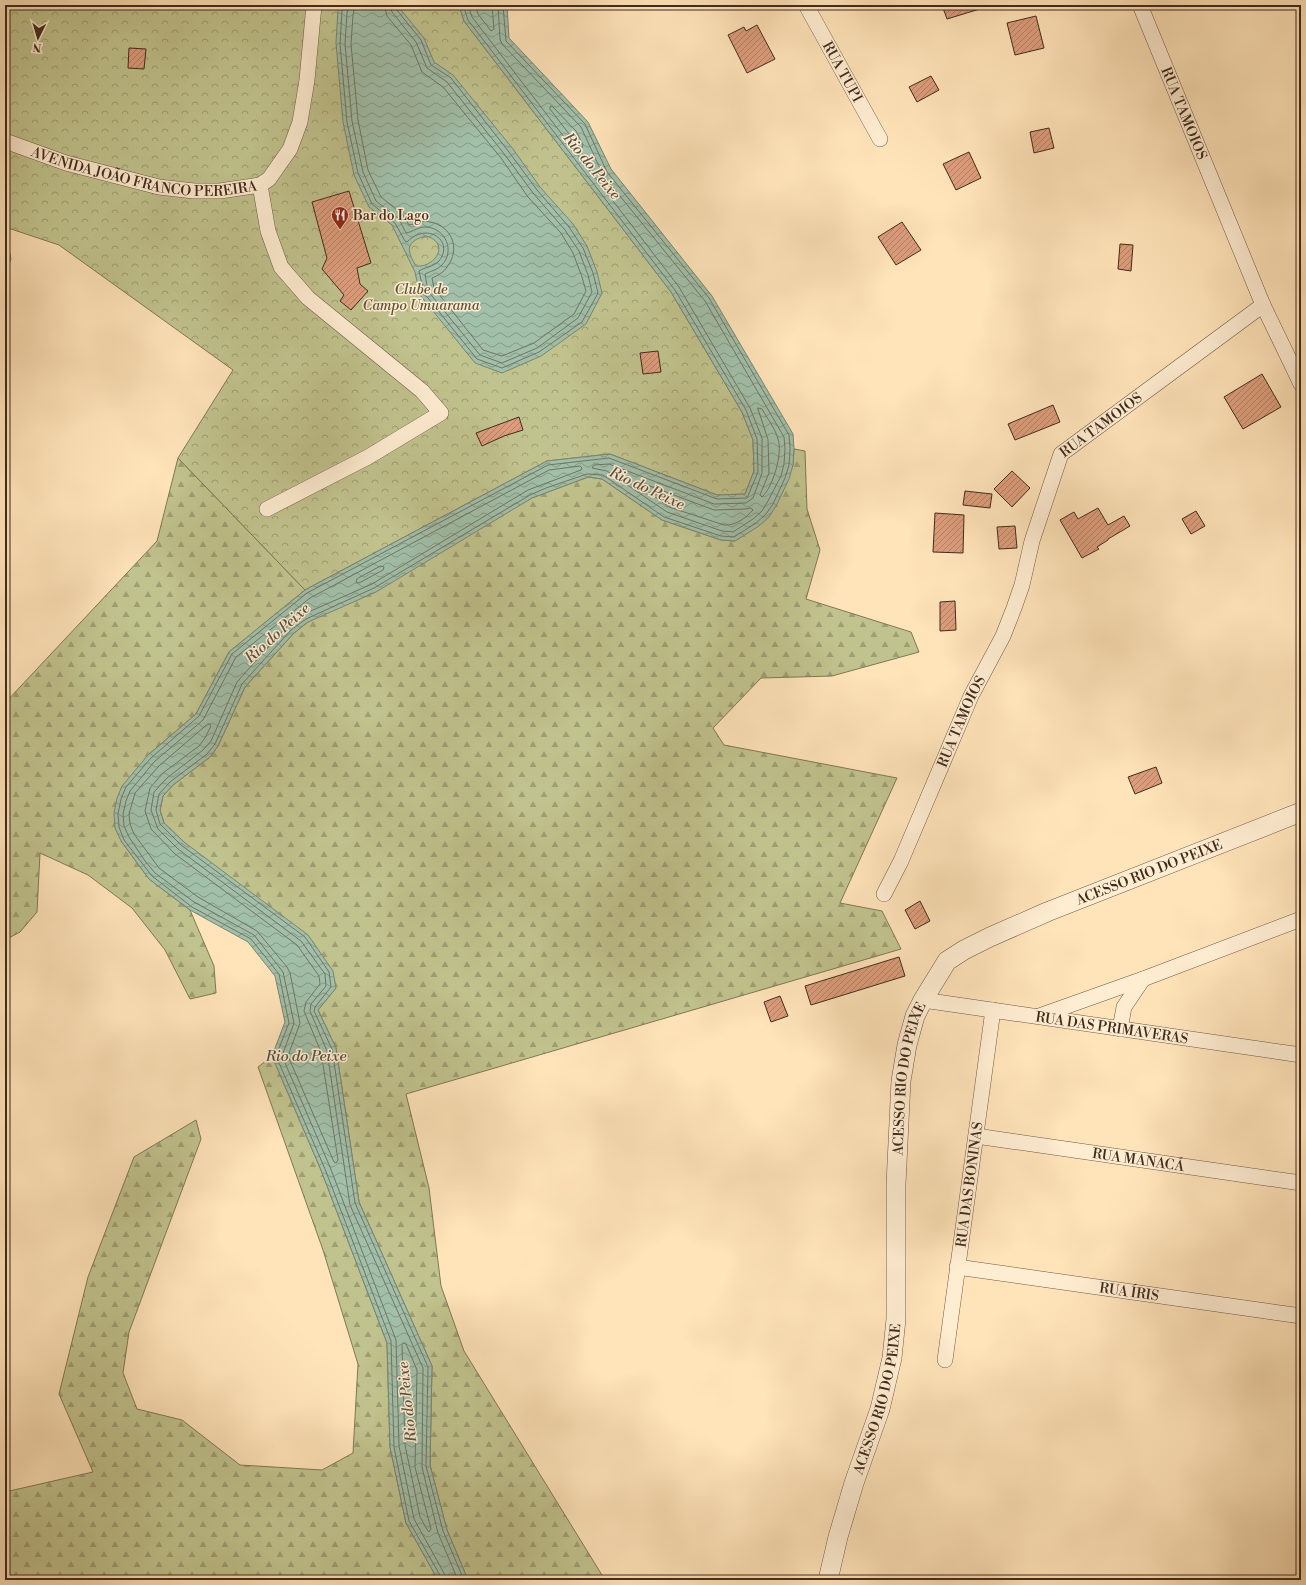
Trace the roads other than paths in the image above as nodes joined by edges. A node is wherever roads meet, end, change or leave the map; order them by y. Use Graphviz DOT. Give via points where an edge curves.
graph roads {
  1 [pos="314,5"];
  2 [pos="806,5"];
  3 [pos="1140,5"];
  4 [pos="880,139"];
  5 [pos="5,141"];
  6 [pos="260,185"];
  7 [pos="1263,305"];
  8 [pos="1301,384"];
  9 [pos="267,509"];
  10 [pos="1301,812"];
  11 [pos="884,894"];
  12 [pos="1301,919"];
  13 [pos="1143,979"];
  14 [pos="923,1000"];
  15 [pos="993,1010"];
  16 [pos="1037,1016"];
  17 [pos="1120,1029"];
  18 [pos="1301,1055"];
  19 [pos="976,1136"];
  20 [pos="1301,1183"];
  21 [pos="957,1267"];
  22 [pos="1301,1316"];
  23 [pos="944,1360"];
  24 [pos="828,1580"];
  1 -- 6 [label="street, AVENIDA JOÃO FRANCO PEREIRA" via="300,122 290,150 269,179"];
  2 -- 4 [label="street, RUA TUPI"];
  3 -- 7 [label="street, RUA TAMOIOS"];
  5 -- 6 [label="street, AVENIDA JOÃO FRANCO PEREIRA" via="66,163 159,187 220,191"];
  6 -- 9 [label="street" via="268,231 281,266 308,298 422,391 441,413 368,457"];
  7 -- 8 [label="street"];
  7 -- 11 [label="street, RUA TAMOIOS" via="1061,454 1032,541 1022,585 1003,636 971,696 902,861"];
  10 -- 14 [label="street, ACESSO RIO DO PEIXE" via="990,937 947,961"];
  12 -- 13 [label="street"];
  13 -- 16 [label="street"];
  13 -- 17 [label="street" via="1124,1007"];
  14 -- 15 [label="street, RUA DAS PRIMAVERAS"];
  14 -- 24 [label="street, ACESSO RIO DO PEIXE" via="915,1016 907,1045 901,1081 896,1184 896,1319 892,1358 880,1409 854,1483"];
  15 -- 16 [label="street, RUA DAS PRIMAVERAS"];
  15 -- 19 [label="street, RUA DAS BONINAS"];
  16 -- 17 [label="street, RUA DAS PRIMAVERAS"];
  17 -- 18 [label="street, RUA DAS PRIMAVERAS"];
  19 -- 20 [label="street, RUA MANACÁ"];
  19 -- 21 [label="street, RUA DAS BONINAS"];
  21 -- 22 [label="street, RUA ÍRIS"];
  21 -- 23 [label="street, RUA DAS BONINAS"];
}
